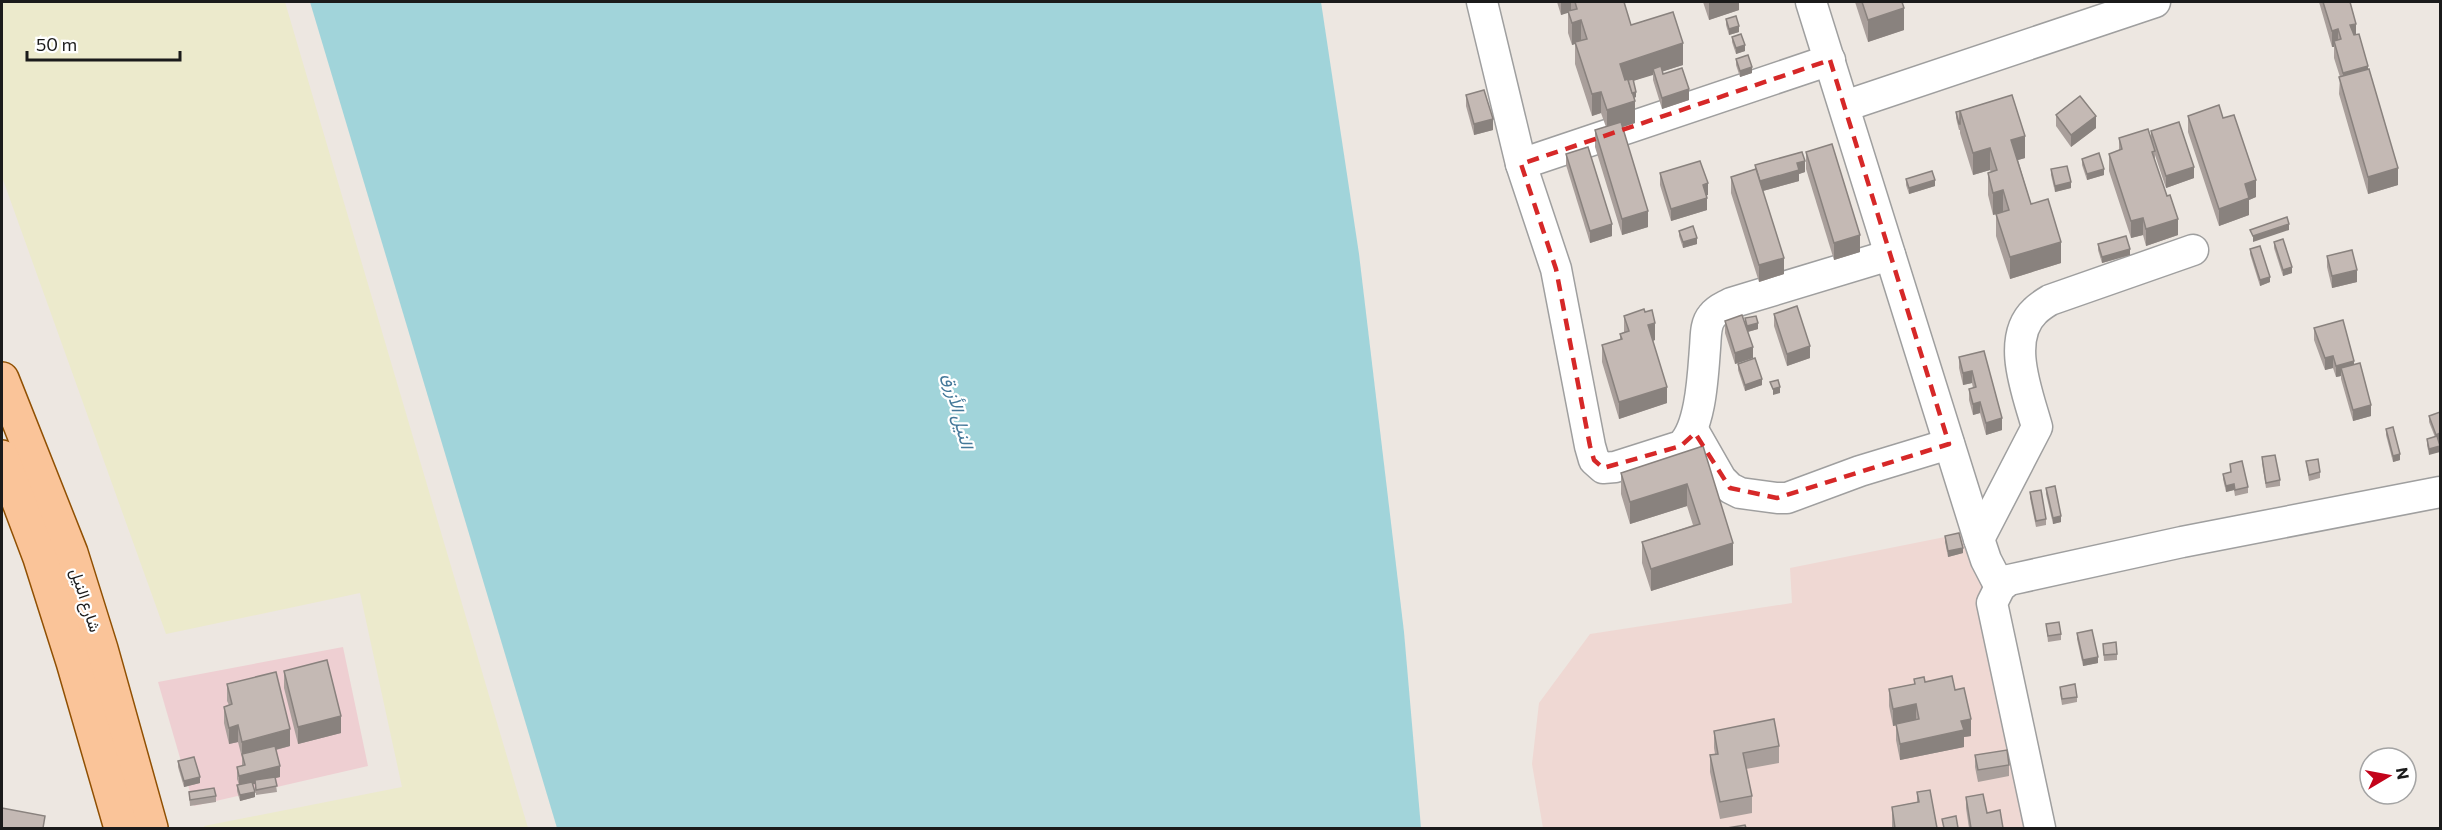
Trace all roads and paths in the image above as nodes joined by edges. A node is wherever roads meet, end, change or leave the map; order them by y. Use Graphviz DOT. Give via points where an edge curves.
graph roads {
  1 [pos="1482,2"];
  2 [pos="1811,2"];
  3 [pos="2155,2"];
  4 [pos="1830,60"];
  5 [pos="1845,106"];
  6 [pos="1521,164"];
  7 [pos="2193,250"];
  8 [pos="1890,255"];
  9 [pos="2,379"];
  10 [pos="1693,430"];
  11 [pos="1949,444"];
  12 [pos="2,457"];
  13 [pos="2440,492"];
  14 [pos="1979,539"];
  15 [pos="2000,587"];
  16 [pos="121,828"];
  17 [pos="151,828"];
  18 [pos="2040,828"];
  1 -- 6 [label="street"];
  2 -- 4 [label="street"];
  3 -- 5 [label="street"];
  4 -- 5 [label="street"];
  4 -- 6 [label="street"];
  5 -- 8 [label="street"];
  6 -- 10 [label="street" via="1556,269 1594,460 1604,468 1626,464 1681,446"];
  7 -- 14 [label="street" via="2050,300 2033,312 2025,329 2019,363 2037,427"];
  8 -- 10 [label="street" via="1718,310 1707,326"];
  8 -- 11 [label="street"];
  9 -- 17 [label="main road, شارع النيل" via="71,554"];
  10 -- 11 [label="street" via="1730,488 1777,498"];
  11 -- 14 [label="street"];
  12 -- 16 [label="main road, شارع النيل" via="40,558"];
  13 -- 15 [label="street" via="2111,557 2008,580"];
  14 -- 15 [label="street"];
  15 -- 18 [label="street" via="1992,603"];
}
